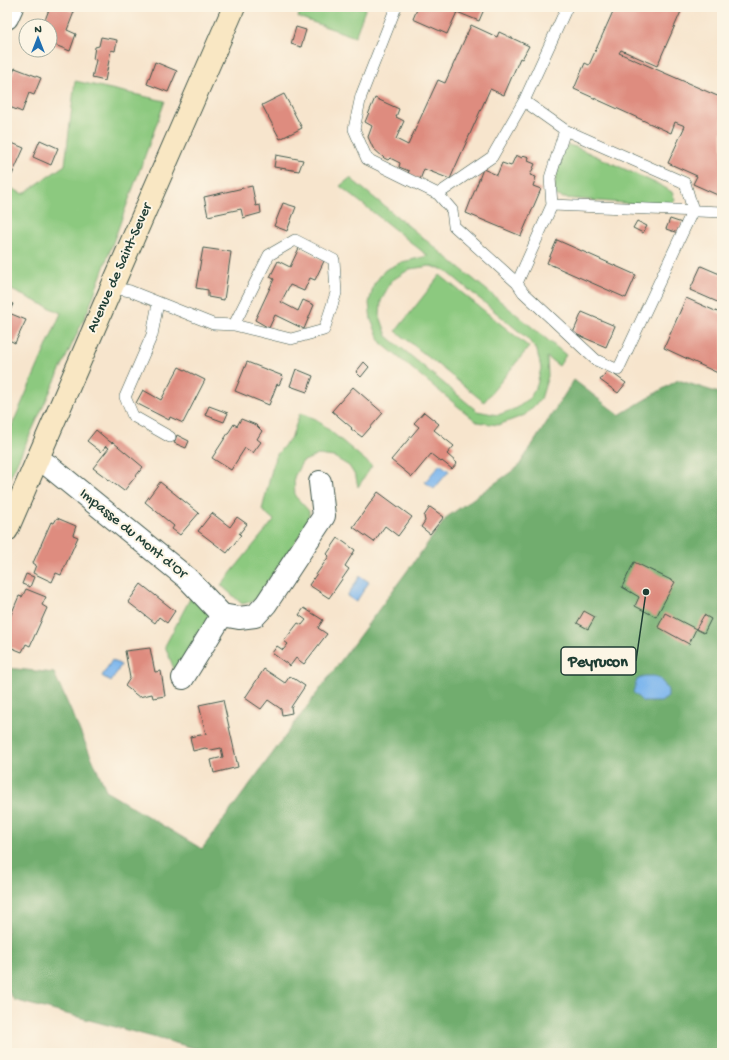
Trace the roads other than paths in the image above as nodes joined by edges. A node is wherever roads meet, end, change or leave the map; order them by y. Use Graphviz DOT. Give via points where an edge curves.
graph roads {
  1 [pos="12,7"];
  2 [pos="234,7"];
  3 [pos="396,7"];
  4 [pos="567,7"];
  5 [pos="7,18"];
  6 [pos="524,101"];
  7 [pos="565,130"];
  8 [pos="438,194"];
  9 [pos="552,205"];
  10 [pos="693,210"];
  11 [pos="722,212"];
  12 [pos="518,283"];
  13 [pos="111,289"];
  14 [pos="158,303"];
  15 [pos="234,325"];
  16 [pos="170,437"];
  17 [pos="38,459"];
  18 [pos="320,482"];
  19 [pos="7,530"];
  20 [pos="222,615"];
  21 [pos="183,678"];
  1 -- 5 [label="street"];
  2 -- 13 [label="main road, Avenue de Saint-Sever"];
  3 -- 8 [label="lane" via="361,96 354,129 367,159"];
  4 -- 6 [label="lane"];
  6 -- 7 [label="lane"];
  6 -- 8 [label="lane" via="492,157"];
  7 -- 9 [label="lane" via="550,178"];
  7 -- 10 [label="lane" via="685,183"];
  8 -- 12 [label="lane" via="452,210 454,226"];
  9 -- 10 [label="lane"];
  9 -- 12 [label="lane"];
  10 -- 11 [label="lane"];
  10 -- 12 [label="lane" via="618,370 596,360 523,292"];
  13 -- 14 [label="lane" via="125,290"];
  13 -- 17 [label="main road, Avenue de Saint-Sever"];
  14 -- 15 [label="lane" via="213,324"];
  14 -- 16 [label="lane" via="152,335 126,397 132,416"];
  15 -- 15 [label="lane" via="292,339 324,330 336,293 334,260 295,240 269,255"];
  17 -- 19 [label="main road, Avenue de Saint-Sever"];
  17 -- 20 [label="street, Impasse du Mont d'Or" via="187,578"];
  18 -- 20 [label="street" via="324,516 266,604 255,616 240,618"];
  20 -- 21 [label="street"];
}
